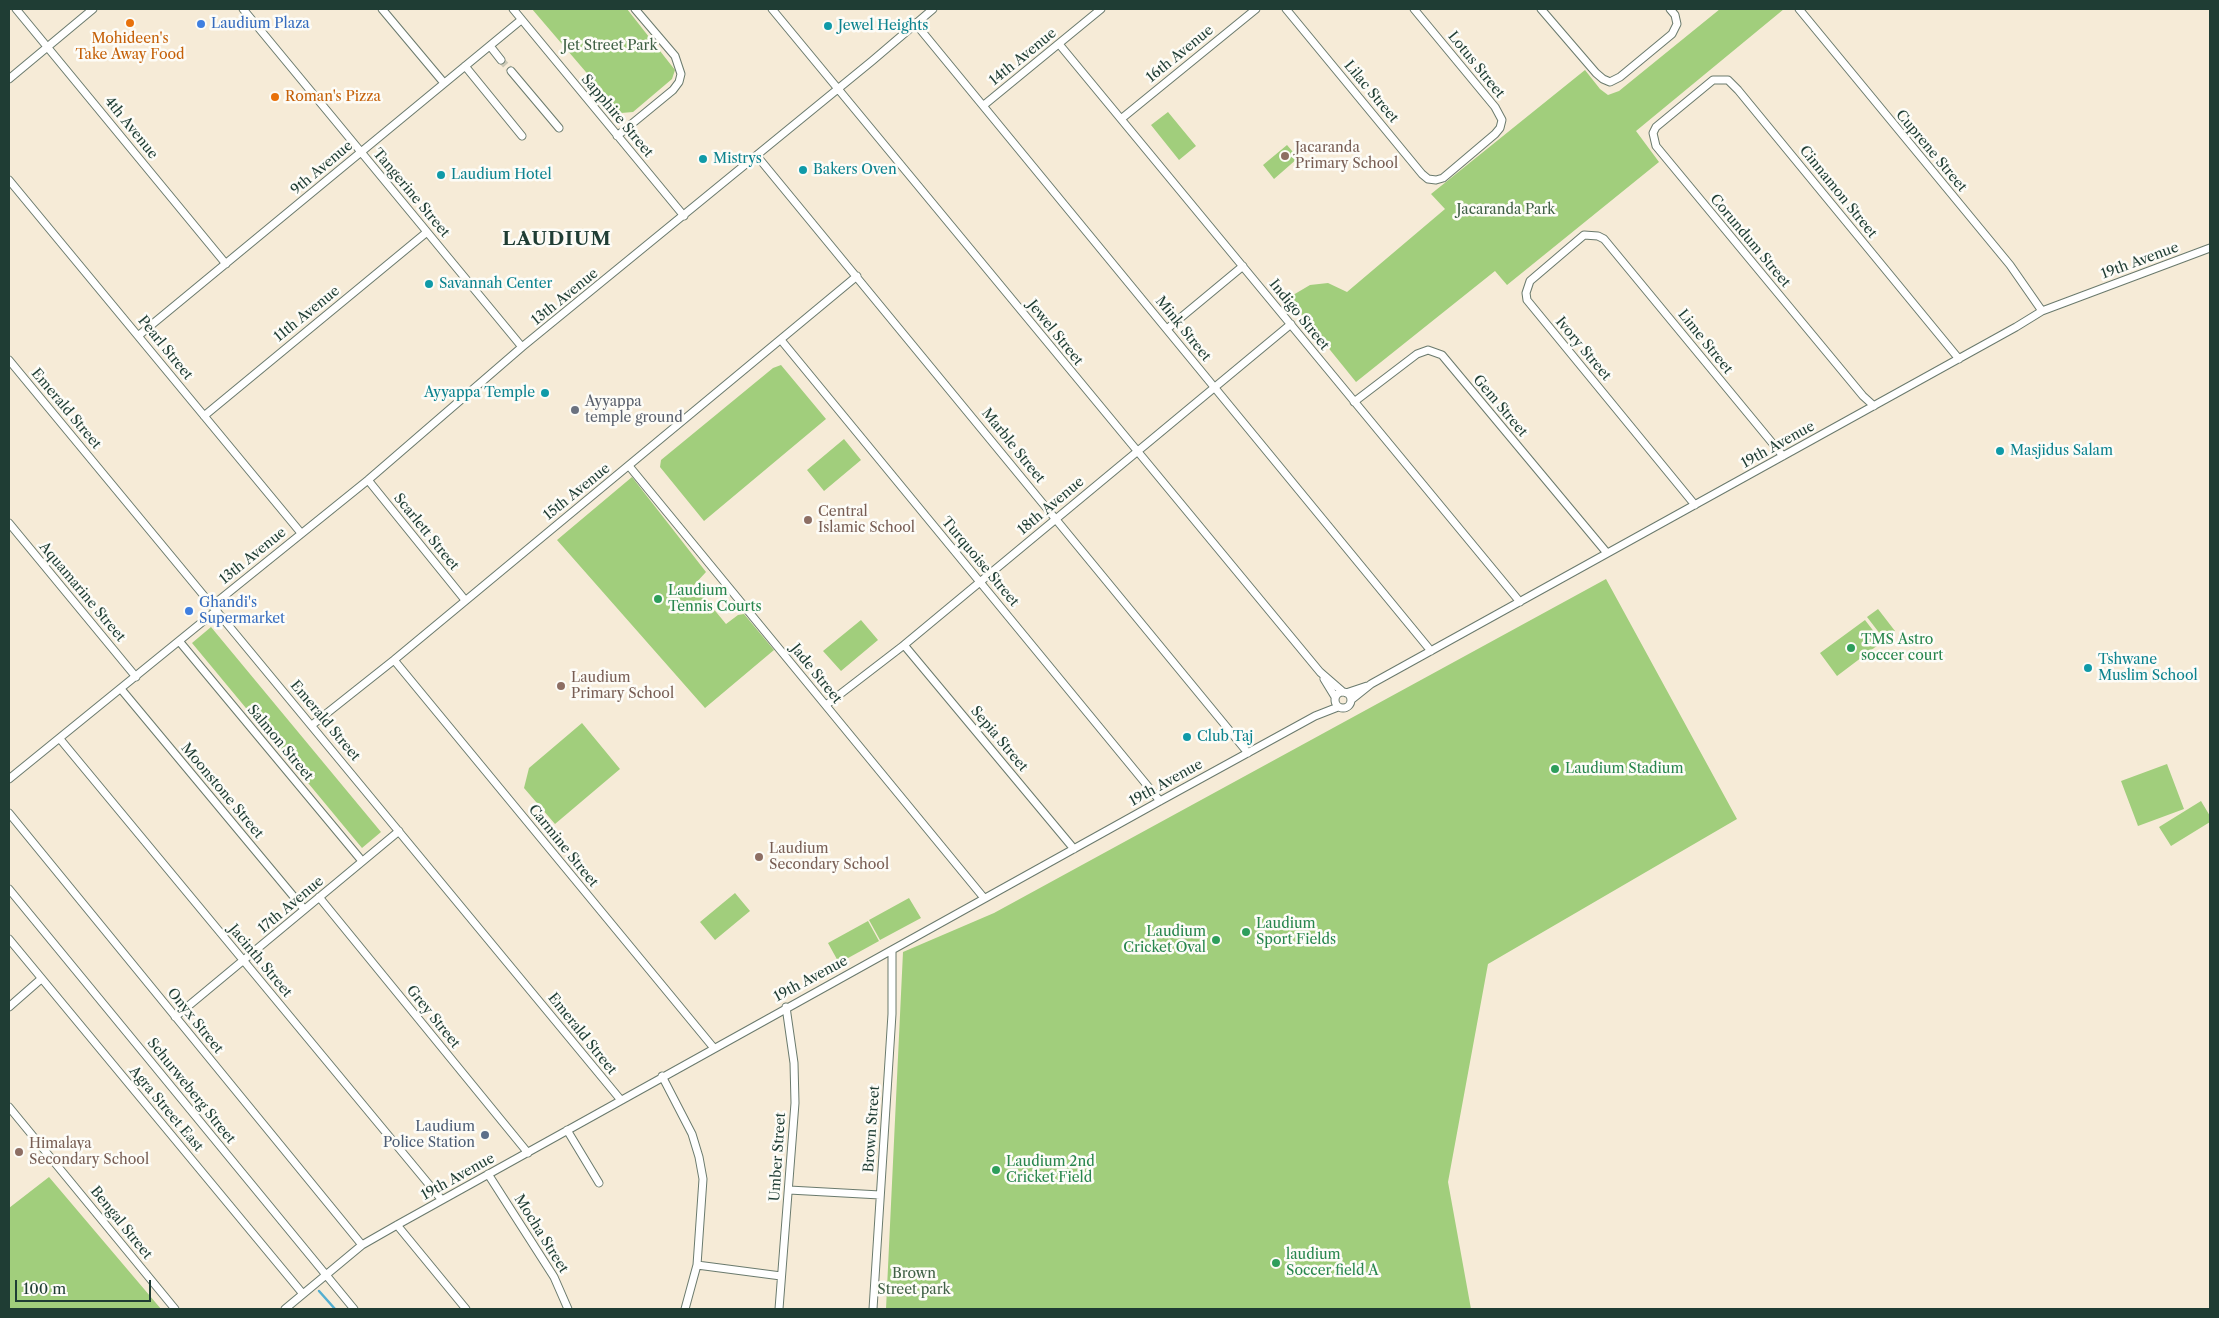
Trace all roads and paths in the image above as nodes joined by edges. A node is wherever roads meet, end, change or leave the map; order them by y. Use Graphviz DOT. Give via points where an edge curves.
graph roads {
  1 [pos="16,9"];
  2 [pos="93,9"];
  3 [pos="243,9"];
  4 [pos="382,9"];
  5 [pos="513,9"];
  6 [pos="635,9"];
  7 [pos="772,9"];
  8 [pos="933,9"];
  9 [pos="1101,9"];
  10 [pos="1256,9"];
  11 [pos="1286,9"];
  12 [pos="1414,9"];
  13 [pos="1541,9"];
  14 [pos="1798,9"];
  15 [pos="1672,12"];
  16 [pos="522,20"];
  17 [pos="915,23"];
  18 [pos="1059,44"];
  19 [pos="48,46"];
  20 [pos="490,46"];
  21 [pos="501,60"];
  22 [pos="465,66"];
  23 [pos="510,71"];
  24 [pos="9,79"];
  25 [pos="444,83"];
  26 [pos="838,89"];
  27 [pos="1685,102"];
  28 [pos="984,105"];
  29 [pos="1121,119"];
  30 [pos="559,128"];
  31 [pos="522,136"];
  32 [pos="616,136"];
  33 [pos="361,151"];
  34 [pos="757,156"];
  35 [pos="1444,178"];
  36 [pos="9,180"];
  37 [pos="684,216"];
  38 [pos="427,232"];
  39 [pos="1608,245"];
  40 [pos="2209,249"];
  41 [pos="226,264"];
  42 [pos="1243,266"];
  43 [pos="857,276"];
  44 [pos="2042,310"];
  45 [pos="1291,324"];
  46 [pos="1167,329"];
  47 [pos="138,336"];
  48 [pos="781,340"];
  49 [pos="522,348"];
  50 [pos="1959,359"];
  51 [pos="9,360"];
  52 [pos="1214,387"];
  53 [pos="1354,402"];
  54 [pos="1871,408"];
  55 [pos="204,416"];
  56 [pos="1137,451"];
  57 [pos="1783,456"];
  58 [pos="629,466"];
  59 [pos="368,480"];
  60 [pos="1695,505"];
  61 [pos="1056,519"];
  62 [pos="9,523"];
  63 [pos="300,533"];
  64 [pos="1608,553"];
  65 [pos="980,581"];
  66 [pos="465,600"];
  67 [pos="1520,602"];
  68 [pos="215,607"];
  69 [pos="179,641"];
  70 [pos="904,644"];
  71 [pos="1431,651"];
  72 [pos="394,660"];
  73 [pos="1320,672"];
  74 [pos="136,677"];
  75 [pos="1371,684"];
  76 [pos="121,689"];
  77 [pos="1344,692"];
  78 [pos="1335,698"];
  79 [pos="1351,700"];
  80 [pos="826,705"];
  81 [pos="1338,707"];
  82 [pos="1315,716"];
  83 [pos="312,725"];
  84 [pos="60,739"];
  85 [pos="1248,753"];
  86 [pos="9,779"];
  87 [pos="1160,800"];
  88 [pos="9,813"];
  89 [pos="399,831"];
  90 [pos="1074,848"];
  91 [pos="362,861"];
  92 [pos="9,889"];
  93 [pos="319,897"];
  94 [pos="984,898"];
  95 [pos="304,909"];
  96 [pos="9,939"];
  97 [pos="892,950"];
  98 [pos="244,961"];
  99 [pos="42,979"];
  100 [pos="9,1007"];
  101 [pos="786,1007"];
  102 [pos="176,1017"];
  103 [pos="713,1048"];
  104 [pos="662,1076"];
  105 [pos="620,1100"];
  106 [pos="9,1107"];
  107 [pos="567,1130"];
  108 [pos="528,1152"];
  109 [pos="488,1174"];
  110 [pos="599,1183"];
  111 [pos="789,1190"];
  112 [pos="880,1195"];
  113 [pos="441,1199"];
  114 [pos="397,1225"];
  115 [pos="362,1245"];
  116 [pos="697,1265"];
  117 [pos="325,1274"];
  118 [pos="781,1276"];
  119 [pos="303,1294"];
  120 [pos="175,1309"];
  121 [pos="285,1309"];
  122 [pos="354,1309"];
  123 [pos="466,1309"];
  124 [pos="568,1309"];
  125 [pos="685,1309"];
  126 [pos="779,1309"];
  127 [pos="873,1309"];
  1 -- 19 [label="street, 4th Avenue"];
  2 -- 19 [label="street"];
  3 -- 33 [label="street, Tangerine Street"];
  4 -- 25 [label="street"];
  5 -- 16 [label="street, Sapphire Street"];
  6 -- 32 [label="street" via="675,56 681,74 673,90"];
  7 -- 26 [label="street, Jewel Street"];
  8 -- 17 [label="street, 13th Avenue"];
  9 -- 18 [label="street, 14th Avenue"];
  10 -- 29 [label="street, 16th Avenue"];
  11 -- 35 [label="street, Lilac Street" via="1422,174 1432,180"];
  12 -- 35 [label="street, Lotus Street" via="1495,107 1502,120 1495,134"];
  13 -- 15 [label="street" via="1596,73 1610,82 1617,80 1672,34 1676,28"];
  14 -- 44 [label="street, Cuprene Street" via="2004,258"];
  16 -- 20 [label="street, 9th Avenue"];
  16 -- 32 [label="street, Sapphire Street"];
  17 -- 26 [label="street, 13th Avenue"];
  17 -- 28 [label="street, Mink Street"];
  18 -- 28 [label="street, 14th Avenue"];
  18 -- 29 [label="street, Indigo Street"];
  19 -- 24 [label="street"];
  19 -- 41 [label="street, 4th Avenue"];
  20 -- 21 [label="street"];
  20 -- 22 [label="street, 9th Avenue"];
  22 -- 25 [label="street, 9th Avenue"];
  22 -- 31 [label="street"];
  23 -- 30 [label="street"];
  25 -- 33 [label="street, 9th Avenue"];
  26 -- 34 [label="street, 13th Avenue"];
  26 -- 56 [label="street, Jewel Street"];
  27 -- 50 [label="street, Cinnamon Street" via="1713,80 1728,80 1733,84"];
  27 -- 54 [label="street, Corundum Street" via="1656,127 1653,133 1656,146"];
  28 -- 46 [label="street, Mink Street"];
  29 -- 42 [label="street, Indigo Street"];
  32 -- 37 [label="street, Sapphire Street"];
  33 -- 38 [label="street, Tangerine Street"];
  33 -- 41 [label="street, 9th Avenue"];
  34 -- 37 [label="street, 13th Avenue"];
  34 -- 43 [label="street, Marble Street"];
  36 -- 47 [label="street, Pearl Street"];
  37 -- 49 [label="street, 13th Avenue"];
  38 -- 49 [label="street, Tangerine Street"];
  38 -- 55 [label="street, 11th Avenue"];
  39 -- 57 [label="street, Lime Street"];
  39 -- 60 [label="street, Ivory Street" via="1598,236 1584,236 1530,280 1527,300"];
  40 -- 44 [label="street, 19th Avenue"];
  41 -- 47 [label="street, 9th Avenue"];
  42 -- 45 [label="street, Indigo Street"];
  42 -- 46 [label="street"];
  43 -- 48 [label="street, 15th Avenue"];
  43 -- 61 [label="street, Marble Street"];
  44 -- 50 [label="street, 19th Avenue"];
  45 -- 52 [label="street, 18th Avenue"];
  45 -- 53 [label="street, Indigo Street"];
  46 -- 52 [label="street, Mink Street"];
  47 -- 55 [label="street, Pearl Street"];
  48 -- 58 [label="street, 15th Avenue"];
  48 -- 65 [label="street, Turquoise Street"];
  49 -- 59 [label="street, 13th Avenue"];
  50 -- 54 [label="street, 19th Avenue"];
  51 -- 68 [label="street, Emerald Street"];
  52 -- 56 [label="street, 18th Avenue"];
  52 -- 71 [label="street, Mink Street"];
  53 -- 64 [label="street, Gem Street" via="1418,354 1428,350 1442,355"];
  53 -- 67 [label="street, Indigo Street"];
  54 -- 57 [label="street, 19th Avenue"];
  55 -- 63 [label="street, Pearl Street"];
  56 -- 61 [label="street, 18th Avenue"];
  56 -- 73 [label="street, Jewel Street"];
  57 -- 60 [label="street, 19th Avenue"];
  58 -- 66 [label="street, 15th Avenue"];
  58 -- 80 [label="street, Jade Street"];
  59 -- 63 [label="street, 13th Avenue"];
  59 -- 66 [label="street, Scarlett Street"];
  60 -- 64 [label="street, 19th Avenue"];
  61 -- 65 [label="street, 18th Avenue"];
  61 -- 85 [label="street, Marble Street"];
  62 -- 74 [label="street, Aquamarine Street"];
  63 -- 68 [label="street, 13th Avenue"];
  64 -- 67 [label="street, 19th Avenue"];
  65 -- 70 [label="street, 18th Avenue"];
  65 -- 87 [label="street, Turquoise Street"];
  66 -- 72 [label="street, 15th Avenue"];
  67 -- 71 [label="street, 19th Avenue"];
  68 -- 69 [label="street, 13th Avenue"];
  68 -- 83 [label="street, Emerald Street"];
  69 -- 74 [label="street, 13th Avenue"];
  69 -- 91 [label="street, Salmon Street"];
  70 -- 80 [label="street, 18th Avenue"];
  70 -- 90 [label="street, Sepia Street"];
  71 -- 75 [label="street, 19th Avenue"];
  72 -- 83 [label="street, 15th Avenue"];
  72 -- 103 [label="street, Carmine Street"];
  73 -- 77 [label="street, Jewel Street"];
  73 -- 78 [label="street, Jewel Street"];
  74 -- 76 [label="street, 13th Avenue"];
  75 -- 77 [label="street, 19th Avenue"];
  75 -- 79 [label="street, 19th Avenue"];
  76 -- 84 [label="street, 13th Avenue"];
  76 -- 95 [label="street, Moonstone Street"];
  77 -- 78 [label="street, 19th Avenue"];
  77 -- 79 [label="street, Jewel Street"];
  78 -- 81 [label="street, Jewel Street"];
  78 -- 82 [label="street, 19th Avenue"];
  79 -- 81 [label="street, 19th Avenue" via="1346,708"];
  80 -- 94 [label="street, Jade Street"];
  81 -- 82 [label="street, 19th Avenue"];
  82 -- 85 [label="street, 19th Avenue"];
  83 -- 89 [label="street, Emerald Street"];
  84 -- 86 [label="street, 13th Avenue"];
  84 -- 98 [label="street, Jacinth Street"];
  85 -- 87 [label="street, 19th Avenue"];
  87 -- 90 [label="street, 19th Avenue"];
  88 -- 102 [label="street, Onyx Street"];
  89 -- 91 [label="street, 17th Avenue"];
  89 -- 105 [label="street, Emerald Street"];
  90 -- 94 [label="street, 19th Avenue"];
  91 -- 93 [label="street, 17th Avenue"];
  92 -- 117 [label="street, Schurweberg Street"];
  93 -- 95 [label="street, 17th Avenue"];
  93 -- 108 [label="street, Grey Street"];
  94 -- 97 [label="street, 19th Avenue"];
  95 -- 98 [label="street, 17th Avenue"];
  96 -- 99 [label="street, Agra Street East"];
  97 -- 101 [label="street, 19th Avenue"];
  97 -- 112 [label="street, Brown Street" via="892,1005"];
  98 -- 102 [label="street, 17th Avenue"];
  98 -- 113 [label="street, Jacinth Street"];
  99 -- 100 [label="street"];
  99 -- 119 [label="street, Agra Street East"];
  101 -- 103 [label="street, 19th Avenue"];
  101 -- 111 [label="street, Umber Street" via="795,1081"];
  102 -- 115 [label="street, Onyx Street"];
  103 -- 104 [label="street, 19th Avenue"];
  104 -- 105 [label="street, 19th Avenue"];
  104 -- 116 [label="street" via="684,1116 700,1157 703,1203"];
  105 -- 107 [label="street, 19th Avenue"];
  106 -- 120 [label="street, Bengal Street"];
  107 -- 108 [label="street, 19th Avenue"];
  107 -- 110 [label="street"];
  108 -- 109 [label="street, 19th Avenue"];
  109 -- 113 [label="street, 19th Avenue"];
  109 -- 124 [label="street, Mocha Street" via="554,1277"];
  111 -- 112 [label="street"];
  111 -- 118 [label="street, Umber Street"];
  112 -- 127 [label="street, Brown Street"];
  113 -- 114 [label="street, 19th Avenue"];
  114 -- 115 [label="street, 19th Avenue"];
  114 -- 123 [label="street"];
  115 -- 117 [label="street, 19th Avenue"];
  116 -- 118 [label="street"];
  116 -- 125 [label="street"];
  117 -- 119 [label="street, 19th Avenue"];
  117 -- 122 [label="street, Schurweberg Street"];
  118 -- 126 [label="street, Umber Street"];
  119 -- 121 [label="street, 19th Avenue"];
}
